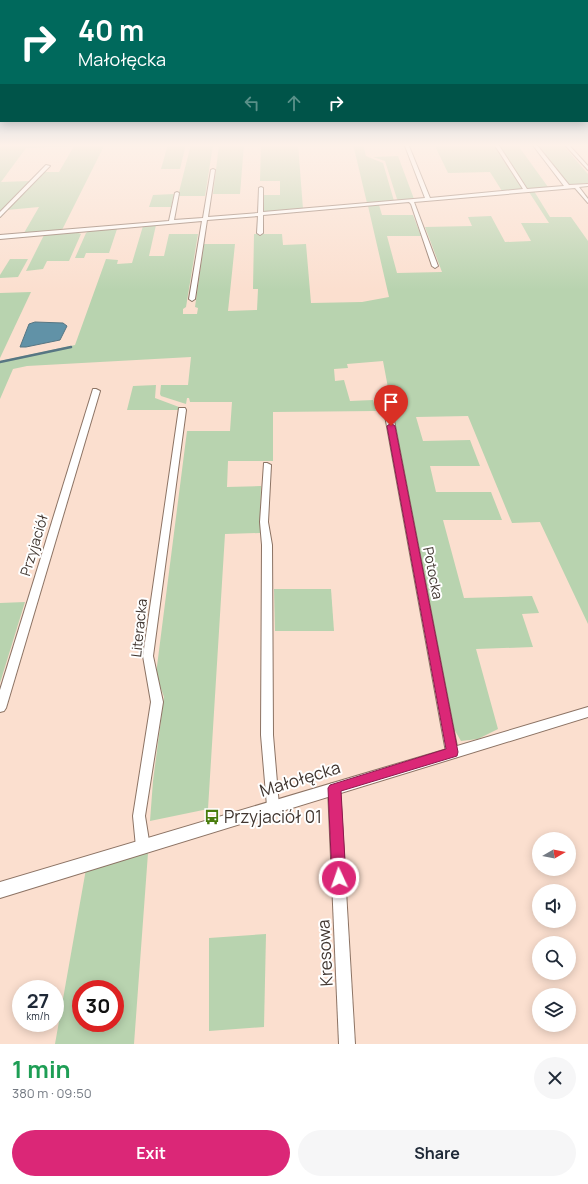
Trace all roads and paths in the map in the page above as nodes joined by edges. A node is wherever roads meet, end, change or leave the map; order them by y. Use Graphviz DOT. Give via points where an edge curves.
graph roads {
  1 [pos="22,193"];
  2 [pos="177,193"];
  3 [pos="209,193"];
  4 [pos="261,193"];
  5 [pos="425,193"];
  6 [pos="507,193"];
  7 [pos="581,193"];
  8 [pos="428,200"];
  9 [pos="410,201"];
  10 [pos="588,202"];
  11 [pos="260,214"];
  12 [pos="0,215"];
  13 [pos="205,219"];
  14 [pos="171,222"];
  15 [pos="260,233"];
  16 [pos="0,237"];
  17 [pos="435,266"];
  18 [pos="192,299"];
  19 [pos="96,391"];
  20 [pos="383,400"];
  21 [pos="182,410"];
  22 [pos="267,465"];
  23 [pos="0,708"];
  24 [pos="588,712"];
  25 [pos="452,752"];
  26 [pos="334,788"];
  27 [pos="273,806"];
  28 [pos="143,847"];
  29 [pos="0,890"];
  30 [pos="347,1044"];
  1 -- 12 [label="street"];
  2 -- 14 [label="street"];
  3 -- 13 [label="street"];
  4 -- 11 [label="street"];
  5 -- 8 [label="street"];
  6 -- 8 [label="street"];
  7 -- 10 [label="street"];
  8 -- 9 [label="street"];
  9 -- 11 [label="street"];
  9 -- 17 [label="street"];
  11 -- 13 [label="street"];
  11 -- 15 [label="street"];
  13 -- 14 [label="street"];
  13 -- 18 [label="street"];
  14 -- 16 [label="street"];
  19 -- 23 [label="street, Przyjaciół"];
  20 -- 25 [label="street, Potocka" via="388,410"];
  21 -- 28 [label="street, Literacka" via="148,656 157,702 139,816"];
  22 -- 27 [label="street" via="264,522 267,545 267,735"];
  24 -- 25 [label="street, Małołęcka"];
  25 -- 26 [label="street, Małołęcka"];
  26 -- 27 [label="street, Małołęcka"];
  26 -- 30 [label="street, Kresowa"];
  27 -- 28 [label="street, Małołęcka"];
  28 -- 29 [label="street, Małołęcka"];
}
